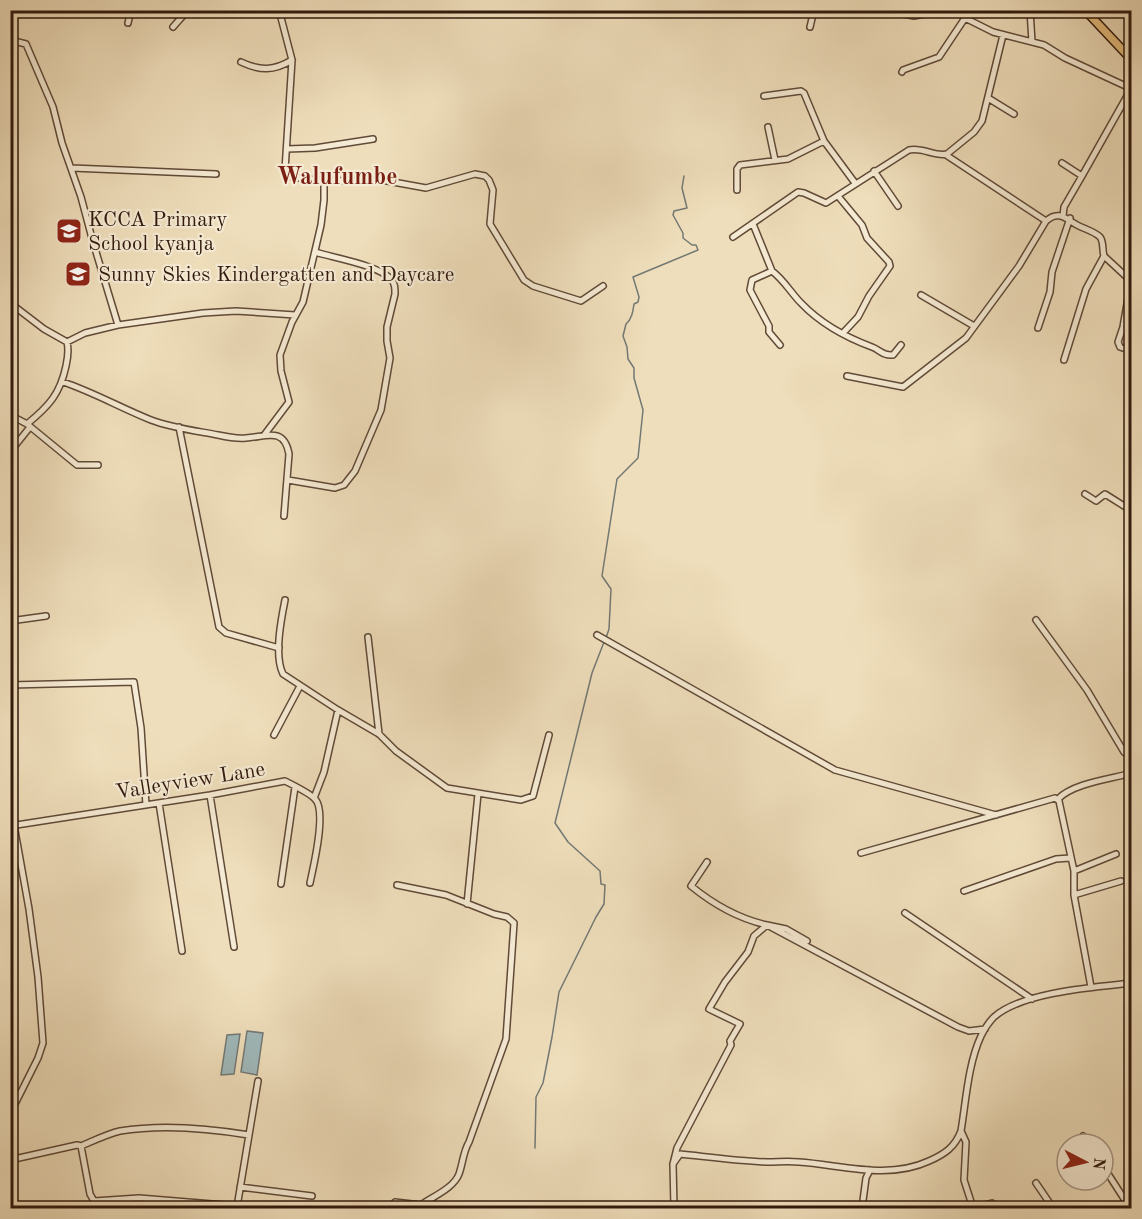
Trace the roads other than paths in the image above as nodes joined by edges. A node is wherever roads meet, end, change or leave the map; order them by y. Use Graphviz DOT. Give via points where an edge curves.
graph roads {
  1 [pos="131,10"];
  2 [pos="188,10"];
  3 [pos="279,10"];
  4 [pos="814,10"];
  5 [pos="884,10"];
  6 [pos="945,10"];
  7 [pos="958,10"];
  8 [pos="1030,10"];
  9 [pos="1084,10"];
  10 [pos="965,18"];
  11 [pos="128,23"];
  12 [pos="173,27"];
  13 [pos="810,27"];
  14 [pos="1003,35"];
  15 [pos="10,40"];
  16 [pos="1032,42"];
  17 [pos="292,60"];
  18 [pos="1131,60"];
  19 [pos="241,62"];
  20 [pos="902,72"];
  21 [pos="1131,89"];
  22 [pos="764,96"];
  23 [pos="988,98"];
  24 [pos="1014,114"];
  25 [pos="768,127"];
  26 [pos="373,140"];
  27 [pos="824,141"];
  28 [pos="287,149"];
  29 [pos="946,155"];
  30 [pos="775,160"];
  31 [pos="1062,163"];
  32 [pos="72,168"];
  33 [pos="874,171"];
  34 [pos="216,174"];
  35 [pos="1082,176"];
  36 [pos="324,181"];
  37 [pos="855,183"];
  38 [pos="737,190"];
  39 [pos="838,196"];
  40 [pos="898,206"];
  41 [pos="1063,216"];
  42 [pos="1070,218"];
  43 [pos="1046,221"];
  44 [pos="753,224"];
  45 [pos="733,237"];
  46 [pos="315,252"];
  47 [pos="1104,255"];
  48 [pos="772,271"];
  49 [pos="603,286"];
  50 [pos="921,296"];
  51 [pos="10,303"];
  52 [pos="295,315"];
  53 [pos="118,325"];
  54 [pos="974,326"];
  55 [pos="1038,328"];
  56 [pos="843,333"];
  57 [pos="67,342"];
  58 [pos="780,345"];
  59 [pos="901,345"];
  60 [pos="1131,351"];
  61 [pos="1064,360"];
  62 [pos="847,376"];
  63 [pos="63,382"];
  64 [pos="10,415"];
  65 [pos="29,425"];
  66 [pos="179,426"];
  67 [pos="265,434"];
  68 [pos="10,452"];
  69 [pos="98,465"];
  70 [pos="288,480"];
  71 [pos="1084,494"];
  72 [pos="1131,511"];
  73 [pos="284,516"];
  74 [pos="285,600"];
  75 [pos="46,616"];
  76 [pos="1036,620"];
  77 [pos="10,621"];
  78 [pos="597,635"];
  79 [pos="368,637"];
  80 [pos="279,648"];
  81 [pos="10,685"];
  82 [pos="300,686"];
  83 [pos="338,710"];
  84 [pos="379,734"];
  85 [pos="274,735"];
  86 [pos="549,735"];
  87 [pos="1131,759"];
  88 [pos="1131,773"];
  89 [pos="295,787"];
  90 [pos="478,794"];
  91 [pos="210,795"];
  92 [pos="314,798"];
  93 [pos="1058,799"];
  94 [pos="10,803"];
  95 [pos="159,803"];
  96 [pos="146,805"];
  97 [pos="996,815"];
  98 [pos="13,825"];
  99 [pos="861,853"];
  100 [pos="1116,854"];
  101 [pos="1070,858"];
  102 [pos="707,862"];
  103 [pos="1074,871"];
  104 [pos="1121,881"];
  105 [pos="310,883"];
  106 [pos="281,884"];
  107 [pos="397,885"];
  108 [pos="964,891"];
  109 [pos="1074,895"];
  110 [pos="467,904"];
  111 [pos="905,913"];
  112 [pos="767,925"];
  113 [pos="807,941"];
  114 [pos="234,947"];
  115 [pos="182,951"];
  116 [pos="1131,982"];
  117 [pos="1091,987"];
  118 [pos="1032,999"];
  119 [pos="985,1029"];
  120 [pos="258,1081"];
  121 [pos="10,1114"];
  122 [pos="961,1131"];
  123 [pos="249,1135"];
  124 [pos="81,1146"];
  125 [pos="679,1151"];
  126 [pos="10,1160"];
  127 [pos="870,1170"];
  128 [pos="1036,1183"];
  129 [pos="1115,1185"];
  130 [pos="240,1187"];
  131 [pos="312,1196"];
  132 [pos="237,1207"];
  133 [pos="391,1209"];
  134 [pos="674,1209"];
  135 [pos="862,1209"];
  136 [pos="998,1209"];
  137 [pos="1053,1209"];
  138 [pos="1130,1209"];
  1 -- 11 [label="street"];
  2 -- 12 [label="street"];
  3 -- 17 [label="street"];
  4 -- 13 [label="street"];
  5 -- 6 [label="street" via="914,16"];
  7 -- 10 [label="street"];
  8 -- 16 [label="street"];
  9 -- 18 [label="main road"];
  10 -- 14 [label="street"];
  10 -- 20 [label="street" via="939,57"];
  14 -- 16 [label="street"];
  14 -- 23 [label="street"];
  15 -- 32 [label="street" via="24,42 28,48"];
  16 -- 21 [label="street"];
  17 -- 19 [label="street" via="267,70"];
  17 -- 28 [label="street"];
  21 -- 35 [label="street"];
  22 -- 27 [label="street" via="803,92"];
  23 -- 24 [label="street"];
  23 -- 29 [label="street" via="980,125"];
  25 -- 30 [label="street"];
  26 -- 28 [label="street"];
  27 -- 30 [label="street" via="788,159"];
  27 -- 37 [label="street"];
  28 -- 36 [label="street" via="288,175"];
  29 -- 33 [label="street" via="914,149"];
  29 -- 43 [label="street"];
  30 -- 38 [label="street" via="738,166"];
  31 -- 35 [label="street"];
  32 -- 34 [label="street"];
  32 -- 53 [label="street"];
  33 -- 37 [label="street"];
  33 -- 40 [label="street"];
  35 -- 41 [label="street"];
  36 -- 46 [label="street" via="323,216"];
  36 -- 49 [label="street" via="382,180 426,188 475,174 485,176 493,190 489,222 524,280 581,301"];
  37 -- 39 [label="street"];
  39 -- 44 [label="street" via="826,203 798,192"];
  39 -- 56 [label="street" via="890,264 858,317"];
  41 -- 42 [label="street"];
  41 -- 43 [label="street" via="1051,216"];
  42 -- 47 [label="street" via="1101,238"];
  42 -- 55 [label="street"];
  43 -- 54 [label="street" via="1019,266"];
  44 -- 45 [label="street"];
  44 -- 48 [label="street"];
  46 -- 52 [label="street" via="303,302"];
  46 -- 70 [label="street" via="370,268 392,281 395,294 387,334 390,358 379,417 347,483 335,488"];
  47 -- 60 [label="street" via="1131,281 1118,342"];
  47 -- 61 [label="street" via="1086,289"];
  48 -- 56 [label="street" via="803,306 824,324"];
  48 -- 58 [label="street" via="752,280 750,290 769,332"];
  50 -- 54 [label="street"];
  51 -- 57 [label="street"];
  52 -- 53 [label="street" via="225,311"];
  52 -- 67 [label="street" via="280,355 289,402"];
  53 -- 57 [label="street"];
  54 -- 62 [label="street" via="964,340 903,387"];
  56 -- 59 [label="street" via="884,354 893,355"];
  57 -- 63 [label="street"];
  63 -- 65 [label="street"];
  63 -- 66 [label="street" via="153,421"];
  64 -- 65 [label="street"];
  65 -- 68 [label="street"];
  65 -- 69 [label="street" via="77,465"];
  66 -- 67 [label="street" via="236,438"];
  66 -- 80 [label="street" via="219,627 226,633"];
  67 -- 70 [label="street" via="280,438 288,447"];
  70 -- 73 [label="street"];
  71 -- 72 [label="street" via="1096,501 1106,494"];
  74 -- 80 [label="street"];
  75 -- 77 [label="street"];
  76 -- 87 [label="street"];
  78 -- 97 [label="street" via="836,770"];
  79 -- 84 [label="street"];
  80 -- 82 [label="street" via="283,674"];
  81 -- 96 [label="street" via="134,682"];
  82 -- 83 [label="street"];
  82 -- 85 [label="street"];
  83 -- 84 [label="street"];
  83 -- 92 [label="street"];
  84 -- 90 [label="street" via="447,788"];
  86 -- 90 [label="street" via="533,796 521,800"];
  88 -- 93 [label="street" via="1086,785"];
  89 -- 91 [label="street, Valleyview Lane" via="285,781"];
  89 -- 92 [label="street, Valleyview Lane"];
  89 -- 106 [label="street"];
  90 -- 110 [label="street"];
  91 -- 95 [label="street, Valleyview Lane"];
  91 -- 114 [label="street"];
  92 -- 105 [label="street" via="319,808 318,839"];
  93 -- 97 [label="street"];
  93 -- 101 [label="street"];
  94 -- 98 [label="street"];
  95 -- 96 [label="street, Valleyview Lane"];
  95 -- 115 [label="street"];
  96 -- 98 [label="street, Valleyview Lane"];
  97 -- 99 [label="street"];
  98 -- 121 [label="street" via="38,977 43,1043"];
  100 -- 103 [label="street"];
  101 -- 103 [label="street"];
  101 -- 108 [label="street" via="1056,859"];
  102 -- 112 [label="street" via="691,886 714,903"];
  103 -- 109 [label="street"];
  104 -- 109 [label="street"];
  107 -- 110 [label="street"];
  109 -- 117 [label="street"];
  110 -- 133 [label="street" via="507,917 513,923 506,1040 458,1177 421,1205 395,1202"];
  111 -- 118 [label="street"];
  112 -- 113 [label="street" via="786,929"];
  112 -- 119 [label="street" via="958,1027 969,1031"];
  112 -- 125 [label="street" via="754,936 748,952 709,1009 740,1024"];
  116 -- 117 [label="street"];
  117 -- 118 [label="street"];
  118 -- 119 [label="street" via="1004,1010"];
  119 -- 122 [label="street" via="976,1048"];
  120 -- 123 [label="street"];
  122 -- 127 [label="street" via="951,1148 916,1167"];
  122 -- 136 [label="street" via="966,1142 964,1180 973,1209 992,1203"];
  123 -- 124 [label="street" via="160,1127 118,1131"];
  123 -- 130 [label="street"];
  124 -- 126 [label="street"];
  124 -- 132 [label="street" via="94,1201 139,1198"];
  125 -- 127 [label="street"];
  125 -- 134 [label="street" via="673,1164"];
  127 -- 135 [label="street"];
  128 -- 137 [label="street"];
  129 -- 138 [label="street"];
  130 -- 131 [label="street"];
  130 -- 132 [label="street"];
}
